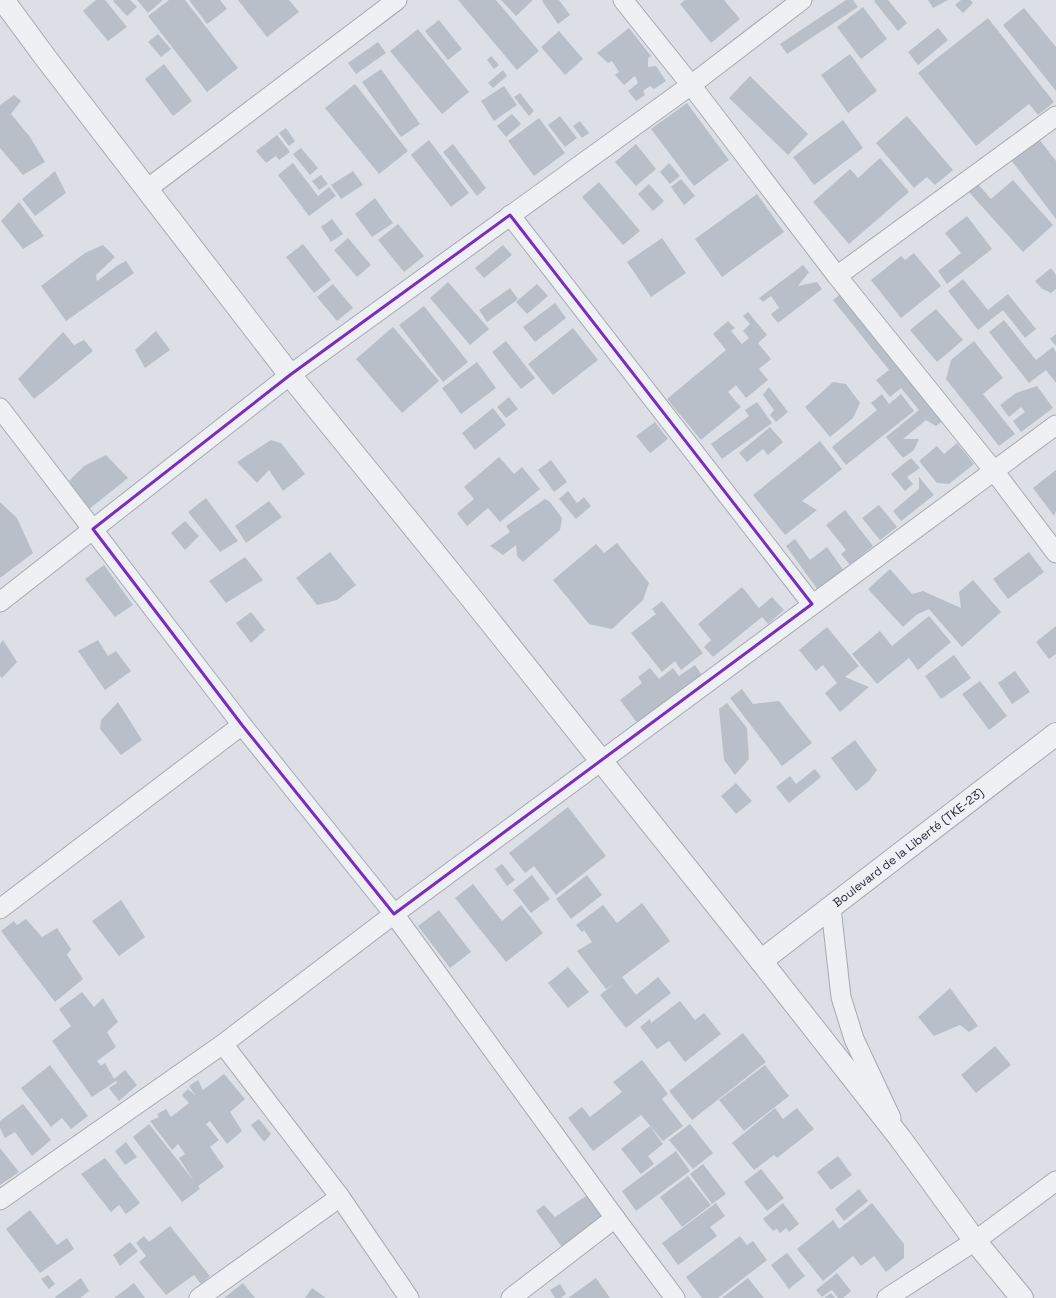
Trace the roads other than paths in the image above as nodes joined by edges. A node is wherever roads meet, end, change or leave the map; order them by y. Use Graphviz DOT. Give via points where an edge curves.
graph roads {
  1 [pos="3,0"];
  2 [pos="397,0"];
  3 [pos="623,0"];
  4 [pos="802,0"];
  5 [pos="691,85"];
  6 [pos="1056,116"];
  7 [pos="147,189"];
  8 [pos="510,215"];
  9 [pos="837,276"];
  10 [pos="290,375"];
  11 [pos="0,408"];
  12 [pos="1056,424"];
  13 [pos="994,471"];
  14 [pos="93,529"];
  15 [pos="1056,553"];
  16 [pos="0,602"];
  17 [pos="812,604"];
  18 [pos="242,725"];
  19 [pos="1056,734"];
  20 [pos="601,762"];
  21 [pos="831,908"];
  22 [pos="0,910"];
  23 [pos="394,914"];
  24 [pos="761,961"];
  25 [pos="224,1044"];
  26 [pos="900,1138"];
  27 [pos="1056,1181"];
  28 [pos="340,1197"];
  29 [pos="0,1200"];
  30 [pos="615,1218"];
  31 [pos="975,1241"];
  32 [pos="200,1298"];
  33 [pos="409,1298"];
  34 [pos="511,1298"];
  35 [pos="675,1298"];
  36 [pos="887,1298"];
  37 [pos="1022,1298"];
  1 -- 7 [label="street"];
  2 -- 7 [label="street"];
  3 -- 5 [label="street"];
  4 -- 5 [label="street"];
  5 -- 8 [label="street"];
  5 -- 9 [label="street"];
  6 -- 9 [label="street"];
  7 -- 10 [label="street"];
  8 -- 10 [label="street"];
  8 -- 17 [label="street"];
  9 -- 13 [label="street"];
  10 -- 14 [label="street"];
  10 -- 20 [label="street"];
  11 -- 14 [label="street"];
  12 -- 13 [label="street"];
  13 -- 15 [label="street"];
  13 -- 17 [label="street"];
  14 -- 16 [label="street"];
  14 -- 18 [label="street"];
  17 -- 20 [label="street"];
  18 -- 22 [label="street"];
  18 -- 23 [label="street"];
  19 -- 21 [label="street, Boulevard de la Liberté (TKE-23)"];
  20 -- 23 [label="street"];
  20 -- 24 [label="street"];
  21 -- 24 [label="street, Boulevard de la Liberté (TKE-23)"];
  21 -- 26 [label="street" via="841,997 854,1039"];
  23 -- 25 [label="street"];
  23 -- 30 [label="street"];
  24 -- 26 [label="street"];
  25 -- 28 [label="street"];
  25 -- 29 [label="street"];
  26 -- 31 [label="street"];
  27 -- 31 [label="street"];
  28 -- 32 [label="street"];
  28 -- 33 [label="street"];
  30 -- 34 [label="street"];
  30 -- 35 [label="street"];
  31 -- 36 [label="street"];
  31 -- 37 [label="street"];
}
